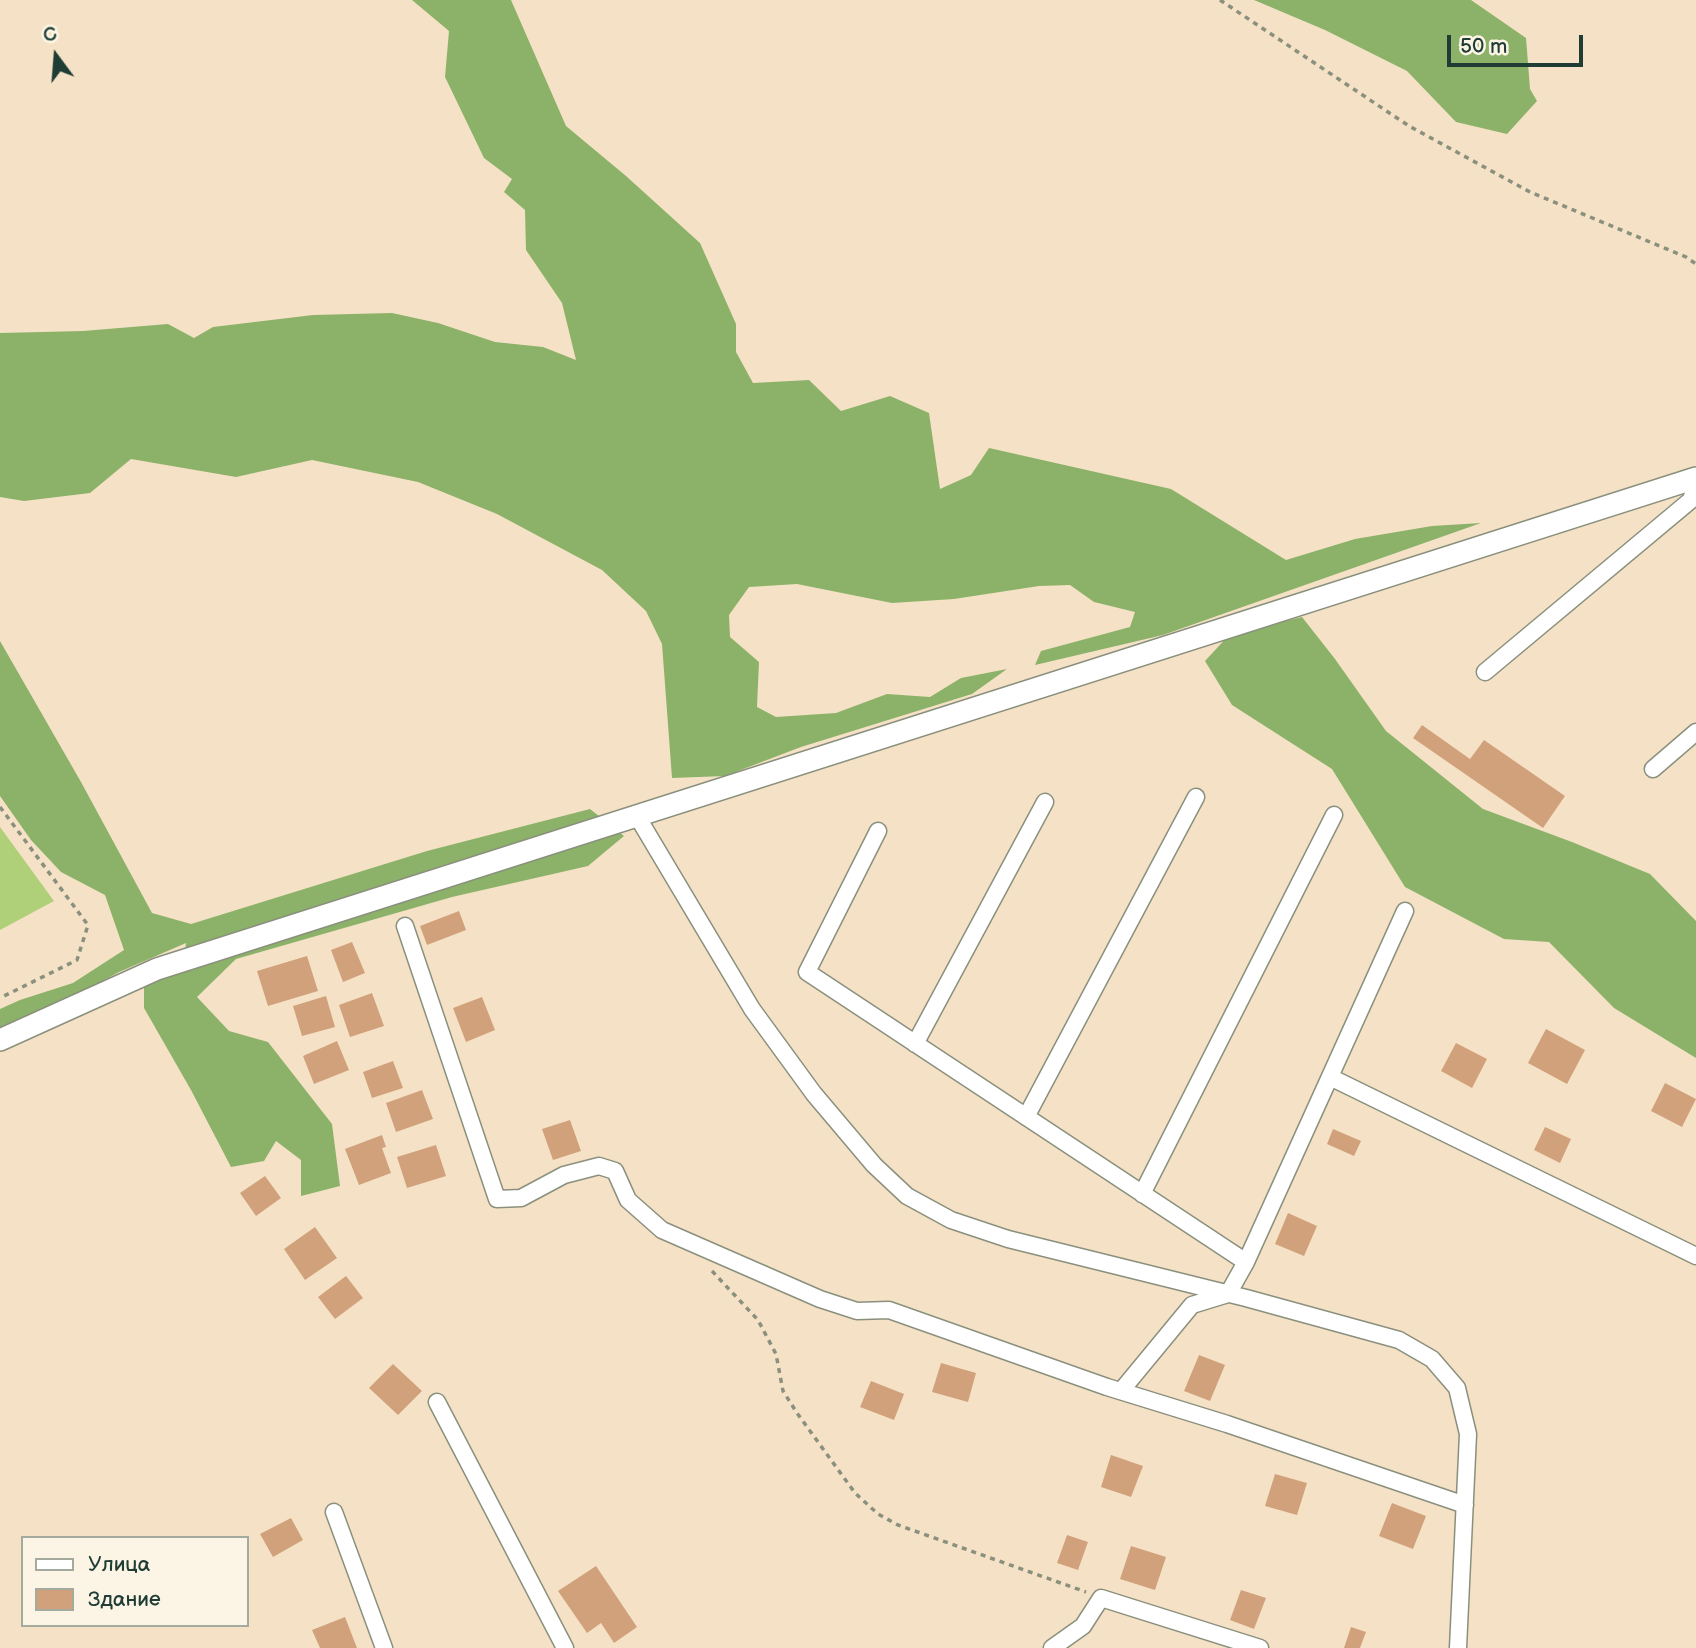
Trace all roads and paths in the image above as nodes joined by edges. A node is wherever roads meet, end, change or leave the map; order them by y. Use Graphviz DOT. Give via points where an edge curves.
graph roads {
  1 [pos="1220,0"];
  2 [pos="1696,264"];
  3 [pos="1696,478"];
  4 [pos="1696,484"];
  5 [pos="1485,672"];
  6 [pos="1696,732"];
  7 [pos="1653,769"];
  8 [pos="1196,797"];
  9 [pos="1045,802"];
  10 [pos="0,807"];
  11 [pos="1334,815"];
  12 [pos="636,816"];
  13 [pos="878,831"];
  14 [pos="1405,911"];
  15 [pos="405,926"];
  16 [pos="0,998"];
  17 [pos="0,1040"];
  18 [pos="915,1044"];
  19 [pos="1330,1077"];
  20 [pos="1026,1117"];
  21 [pos="1142,1194"];
  22 [pos="1696,1256"];
  23 [pos="1246,1262"];
  24 [pos="710,1269"];
  25 [pos="1228,1294"];
  26 [pos="1121,1391"];
  27 [pos="437,1402"];
  28 [pos="1465,1505"];
  29 [pos="334,1512"];
  30 [pos="1101,1598"];
  31 [pos="384,1648"];
  32 [pos="565,1648"];
  33 [pos="1052,1648"];
  34 [pos="1261,1648"];
  35 [pos="1458,1648"];
  1 -- 2 [label="path" via="1409,126 1530,192"];
  3 -- 12 [label="street"];
  4 -- 5 [label="street" via="1691,500"];
  6 -- 7 [label="street"];
  8 -- 20 [label="street"];
  9 -- 18 [label="street"];
  10 -- 16 [label="path" via="88,925 77,960"];
  11 -- 21 [label="street"];
  12 -- 17 [label="street" via="157,969"];
  12 -- 25 [label="street" via="752,1009 814,1094 907,1196 951,1220 1008,1239"];
  13 -- 18 [label="street" via="807,972"];
  14 -- 19 [label="street"];
  15 -- 26 [label="street" via="497,1199 521,1198 564,1175 599,1166 614,1171 628,1200 662,1230 820,1299 857,1311 889,1310"];
  18 -- 20 [label="street"];
  19 -- 22 [label="street"];
  19 -- 23 [label="street"];
  20 -- 21 [label="street"];
  21 -- 23 [label="street"];
  23 -- 25 [label="street"];
  24 -- 30 [label="path" via="758,1320 776,1354 783,1391 855,1493 878,1514"];
  25 -- 26 [label="street" via="1192,1305"];
  25 -- 28 [label="street" via="1399,1340 1432,1359 1457,1388 1468,1434"];
  26 -- 28 [label="street"];
  27 -- 32 [label="street"];
  28 -- 35 [label="street"];
  29 -- 31 [label="street"];
  30 -- 33 [label="street" via="1083,1626"];
  30 -- 34 [label="street"];
}
